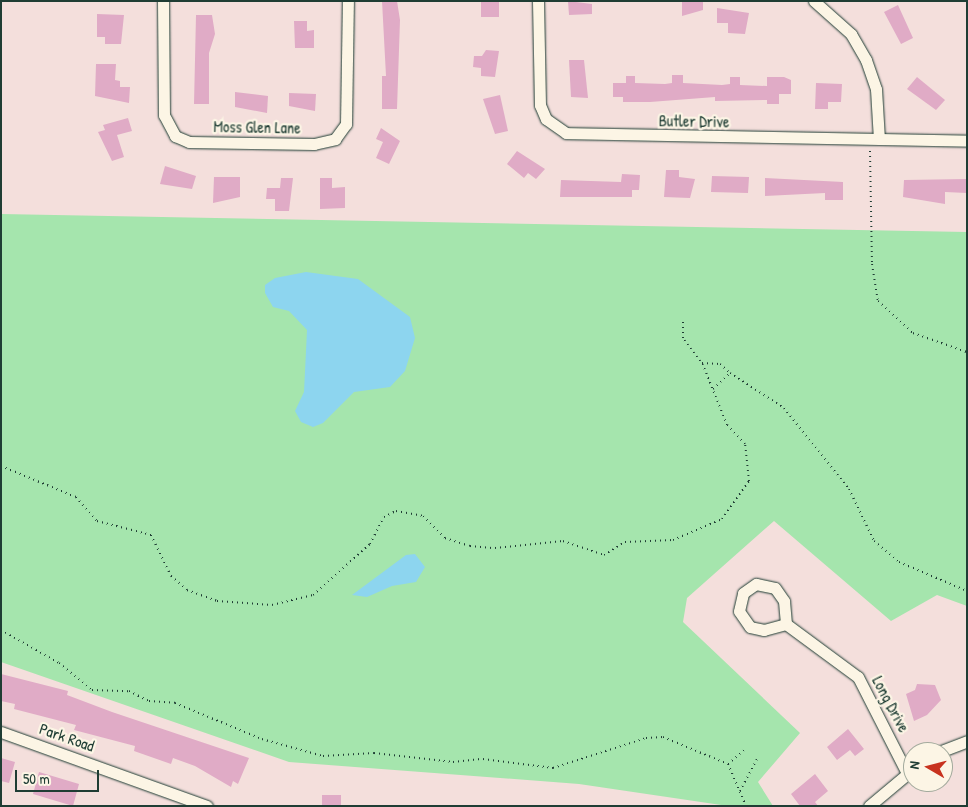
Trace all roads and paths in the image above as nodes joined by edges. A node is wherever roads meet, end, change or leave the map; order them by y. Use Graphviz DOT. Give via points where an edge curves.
graph roads {
  1 [pos="163,1"];
  2 [pos="348,1"];
  3 [pos="538,1"];
  4 [pos="814,1"];
  5 [pos="879,140"];
  6 [pos="967,141"];
  7 [pos="870,149"];
  8 [pos="683,322"];
  9 [pos="967,352"];
  10 [pos="702,363"];
  11 [pos="730,374"];
  12 [pos="713,389"];
  13 [pos="1,466"];
  14 [pos="967,591"];
  15 [pos="786,624"];
  16 [pos="1,630"];
  17 [pos="1,732"];
  18 [pos="967,740"];
  19 [pos="953,746"];
  20 [pos="744,750"];
  21 [pos="903,758"];
  22 [pos="757,759"];
  23 [pos="728,764"];
  24 [pos="903,777"];
  25 [pos="740,791"];
  26 [pos="207,806"];
  27 [pos="746,806"];
  28 [pos="869,806"];
  1 -- 2 [label="street, Moss Glen Lane" via="164,115 175,136 189,142 314,144 334,139 346,124"];
  3 -- 5 [label="street, Butler Drive" via="540,105 546,119 558,129 584,136"];
  4 -- 5 [label="street" via="851,34 866,60 876,89"];
  5 -- 6 [label="street, Butler Drive"];
  7 -- 9 [label="path" via="872,264 878,301 913,334"];
  8 -- 10 [label="path" via="683,338"];
  10 -- 11 [label="path" via="717,363"];
  10 -- 12 [label="path"];
  11 -- 12 [label="path"];
  11 -- 14 [label="path" via="784,408 849,489 869,533 891,557"];
  12 -- 13 [label="path" via="727,425 745,444 750,465 746,488 722,519 673,540 624,542 598,556 562,541 495,548 470,546 445,538 423,516 396,511 384,517 370,544 328,586 308,598 280,605 217,601 196,594 167,572 151,535 97,521 76,497"];
  15 -- 15 [label="street" via="784,601 775,588 756,584 743,593 738,612 750,627 764,630"];
  15 -- 21 [label="street, Long Drive" via="858,677"];
  16 -- 23 [label="path" via="59,663 92,690 129,691 149,701 175,703 262,739 323,756 374,753 453,762 483,759 553,768 646,738 664,737"];
  17 -- 26 [label="street, Park Road"];
  18 -- 19 [label="street"];
  20 -- 23 [label="path"];
  22 -- 25 [label="path"];
  23 -- 25 [label="path"];
  24 -- 28 [label="street"];
  25 -- 27 [label="path"];
}
